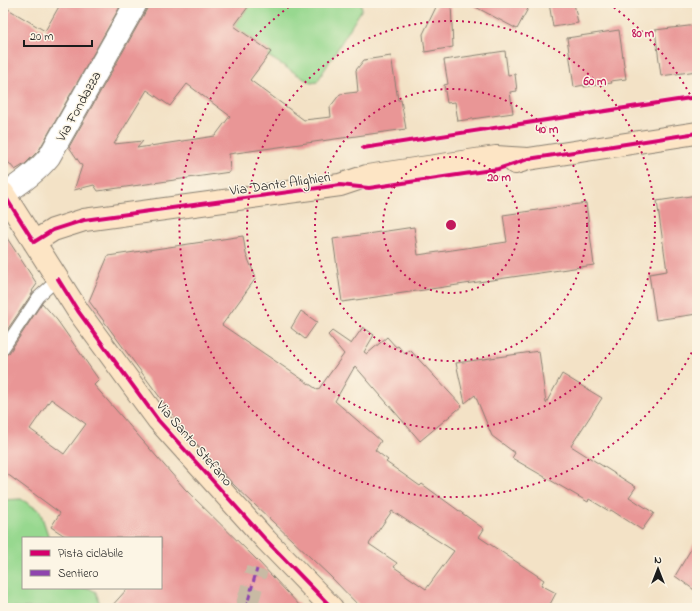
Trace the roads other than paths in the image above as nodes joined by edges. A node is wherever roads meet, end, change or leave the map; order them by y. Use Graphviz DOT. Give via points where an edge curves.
graph roads {
  1 [pos="136,3"];
  2 [pos="697,133"];
  3 [pos="3,194"];
  4 [pos="34,242"];
  5 [pos="58,279"];
  6 [pos="3,349"];
  7 [pos="332,608"];
  1 -- 3 [label="street, Via Fondazza" via="49,158 23,182"];
  2 -- 4 [label="street, Via Dante Alighieri" via="528,159 496,157 367,176 340,185 84,220 53,230"];
  3 -- 4 [label="street, Via Santo Stefano"];
  4 -- 5 [label="street, Via Santo Stefano"];
  5 -- 6 [label="lane" via="38,298"];
  5 -- 7 [label="street, Via Santo Stefano" via="78,311 158,420 266,540"];
}
